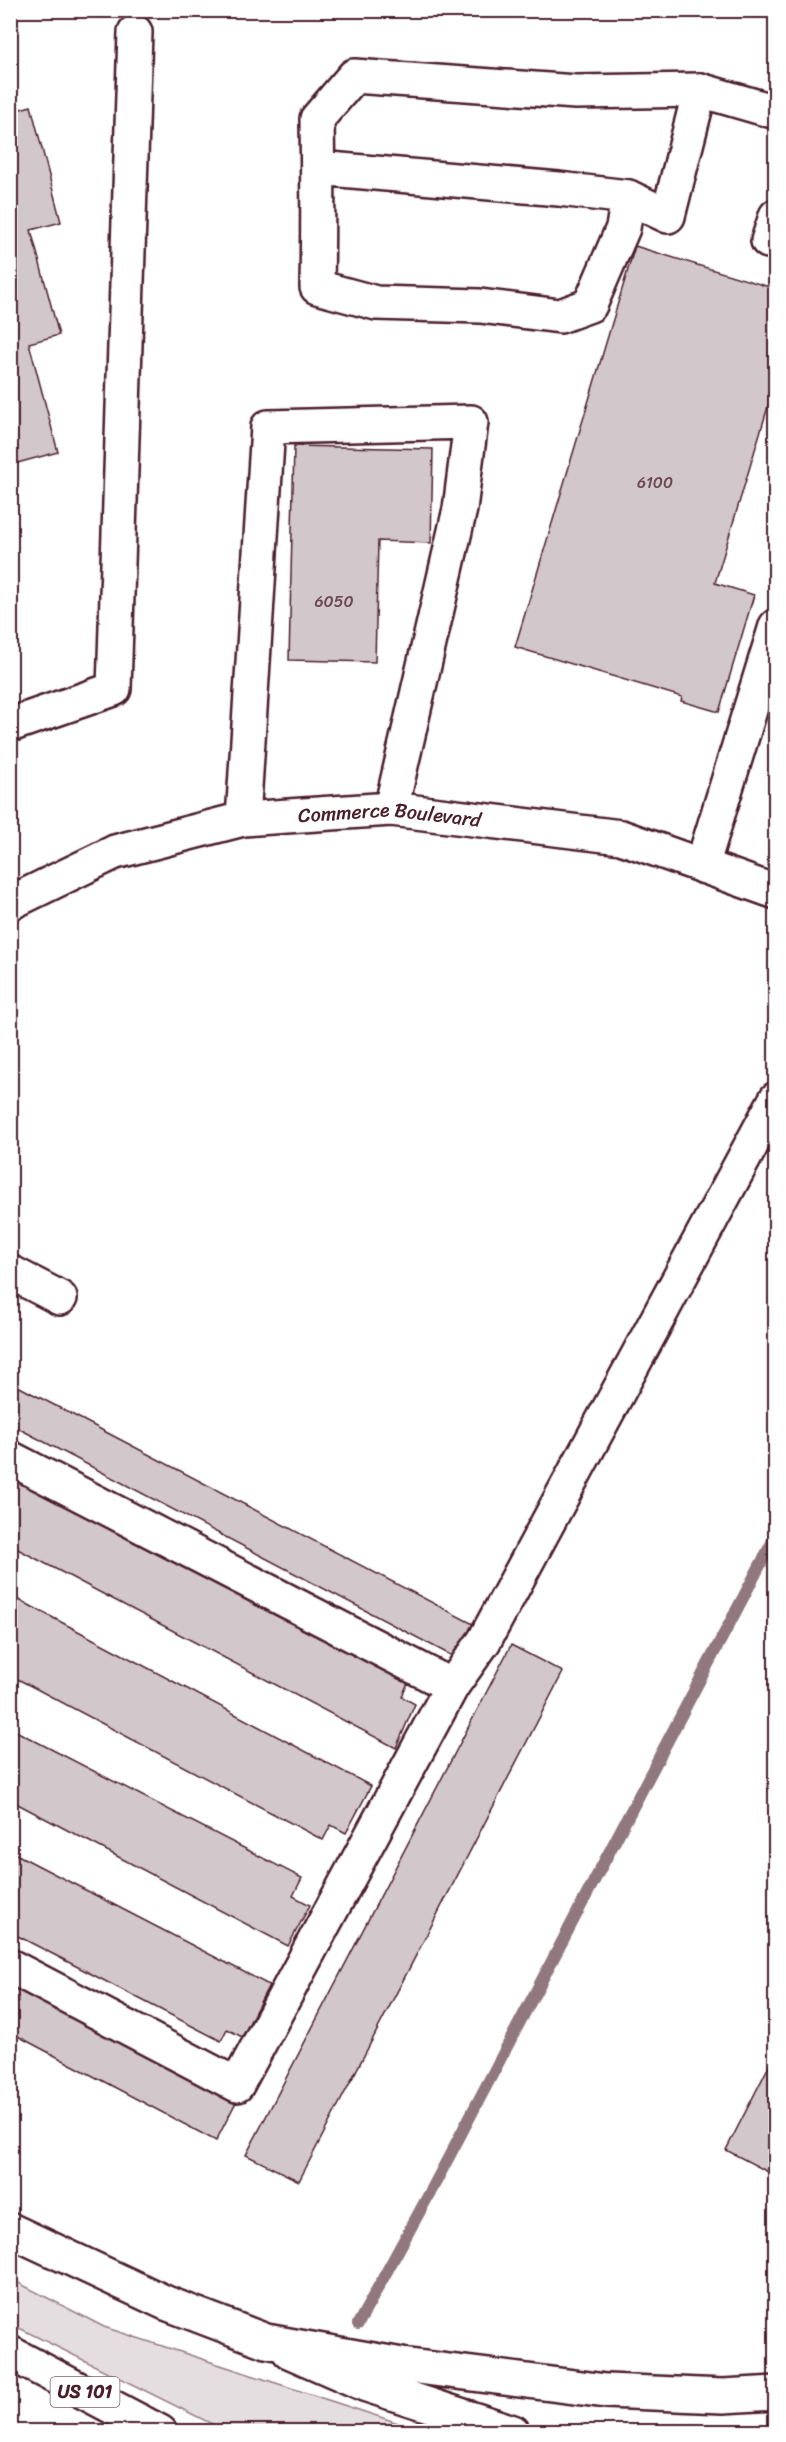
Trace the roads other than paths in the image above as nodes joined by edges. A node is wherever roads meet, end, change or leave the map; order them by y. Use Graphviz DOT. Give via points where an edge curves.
graph roads {
  1 [pos="135,32"];
  2 [pos="700,90"];
  3 [pos="776,112"];
  4 [pos="318,168"];
  5 [pos="628,197"];
  6 [pos="774,633"];
  7 [pos="10,725"];
  8 [pos="391,809"];
  9 [pos="243,819"];
  10 [pos="702,866"];
  11 [pos="776,892"];
  12 [pos="10,903"];
  13 [pos="776,1099"];
  14 [pos="10,1272"];
  15 [pos="60,1298"];
  16 [pos="10,1458"];
  17 [pos="452,1686"];
  18 [pos="10,1966"];
  19 [pos="10,2230"];
  20 [pos="266,2341"];
  21 [pos="10,2353"];
  22 [pos="776,2393"];
  23 [pos="160,2432"];
  24 [pos="513,2432"];
  1 -- 7 [label="main road" via="114,689"];
  2 -- 3 [label="main road"];
  2 -- 4 [label="main road" via="576,92 354,76 317,119"];
  2 -- 5 [label="main road" via="669,216"];
  4 -- 5 [label="main road"];
  4 -- 5 [label="main road" via="317,287 376,303 480,306 560,315 590,305 623,228"];
  6 -- 10 [label="main road"];
  8 -- 9 [label="main road, Commerce Boulevard"];
  8 -- 9 [label="main road" via="460,509 471,422 268,427"];
  8 -- 10 [label="main road, Commerce Boulevard" via="621,837"];
  9 -- 12 [label="main road, Commerce Boulevard" via="115,852"];
  10 -- 11 [label="main road, Commerce Boulevard"];
  13 -- 17 [label="main road" via="484,1641"];
  14 -- 15 [label="main road"];
  16 -- 17 [label="main road"];
  17 -- 18 [label="main road" via="237,2085"];
  19 -- 20 [label="main road" via="166,2302"];
  20 -- 22 [label="main road" via="402,2365 606,2391 723,2396"];
  20 -- 24 [label="main road" via="367,2385"];
  21 -- 23 [label="main road, US 101"];
}
